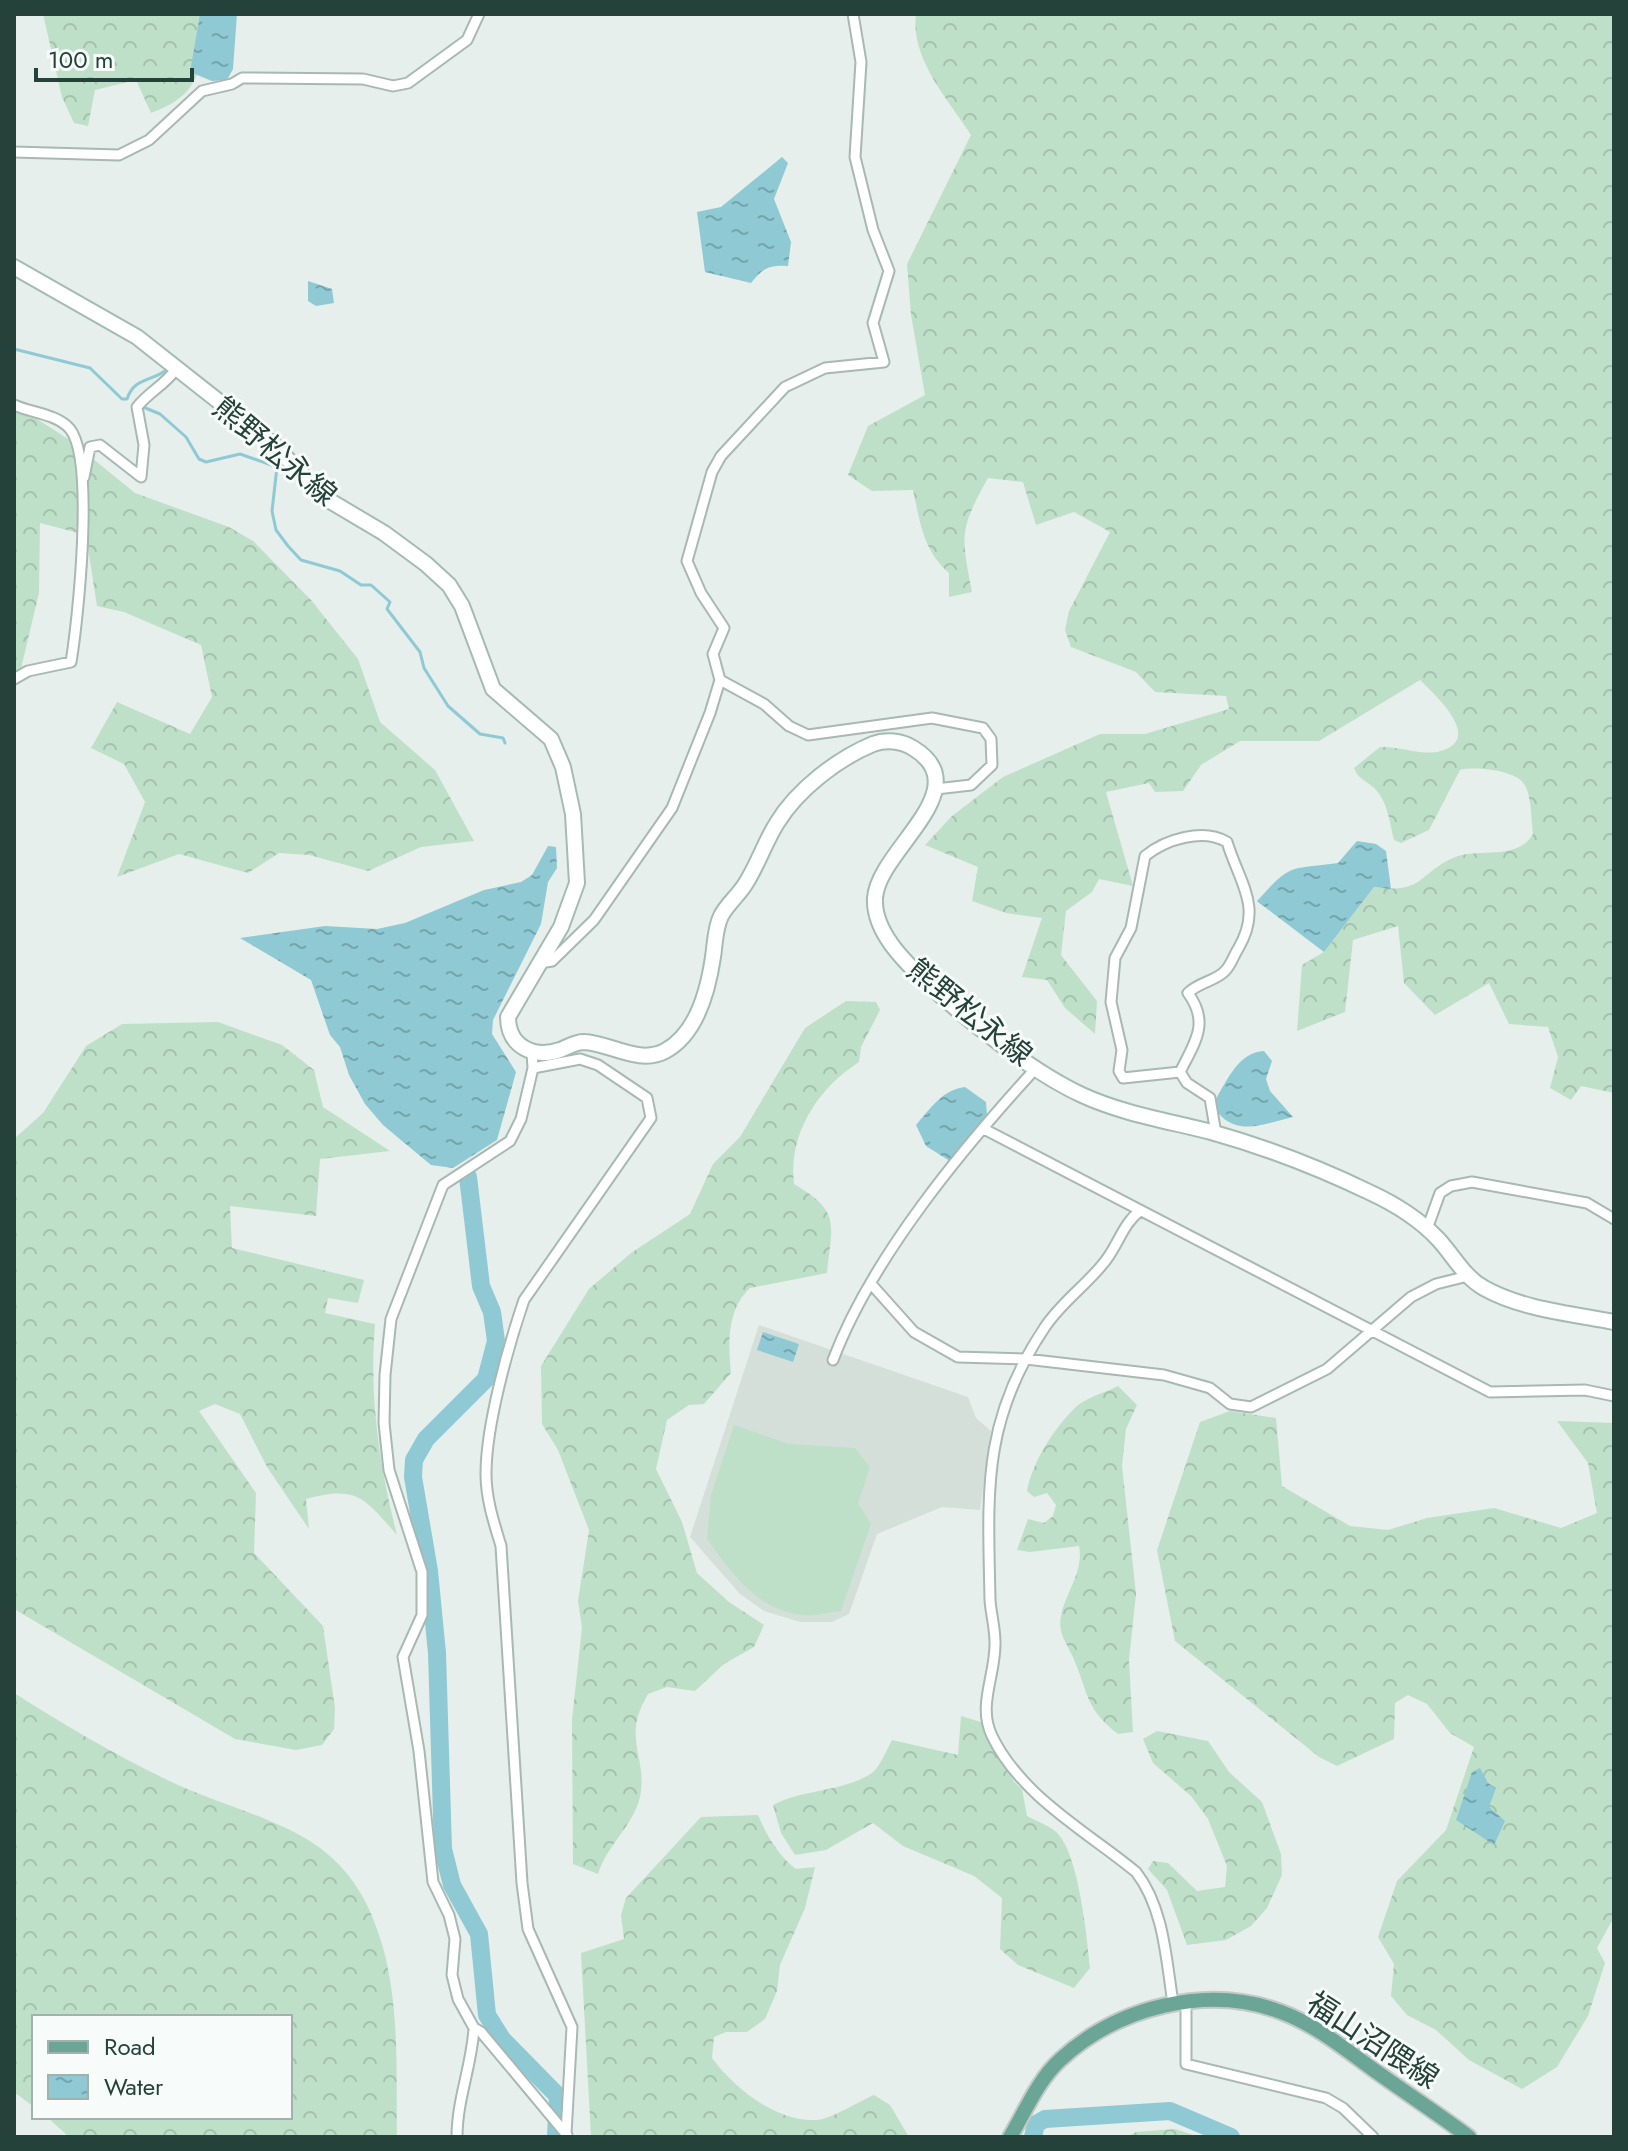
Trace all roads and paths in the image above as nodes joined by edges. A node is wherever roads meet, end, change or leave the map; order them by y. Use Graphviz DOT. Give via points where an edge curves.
graph roads {
  1 [pos="479,14"];
  2 [pos="853,14"];
  3 [pos="14,152"];
  4 [pos="14,267"];
  5 [pos="176,369"];
  6 [pos="14,405"];
  7 [pos="80,484"];
  8 [pos="14,679"];
  9 [pos="720,680"];
  10 [pos="903,725"];
  11 [pos="904,743"];
  12 [pos="936,789"];
  13 [pos="539,963"];
  14 [pos="533,1060"];
  15 [pos="1037,1067"];
  16 [pos="1180,1072"];
  17 [pos="984,1129"];
  18 [pos="1216,1134"];
  19 [pos="1140,1211"];
  20 [pos="1614,1219"];
  21 [pos="1427,1229"];
  22 [pos="1468,1276"];
  23 [pos="872,1285"];
  24 [pos="1614,1322"];
  25 [pos="1376,1330"];
  26 [pos="1026,1359"];
  27 [pos="833,1360"];
  28 [pos="1614,1396"];
  29 [pos="1179,2003"];
  30 [pos="474,2028"];
  31 [pos="565,2132"];
  32 [pos="457,2137"];
  33 [pos="1010,2137"];
  34 [pos="1373,2137"];
  35 [pos="1469,2137"];
  1 -- 3 [label="street" via="467,40 408,83 242,78 202,91 149,140 119,155"];
  2 -- 9 [label="street" via="861,62 855,157 889,271 873,323 884,362 825,368 785,387 712,472 687,561 724,628 713,654"];
  4 -- 5 [label="main road, 熊野松永線" via="137,337"];
  5 -- 7 [label="street" via="137,407 144,445 141,477 100,445 90,447"];
  5 -- 13 [label="main road, 熊野松永線" via="274,445 325,498 406,548 449,585 493,689 551,739 573,814 577,883 561,927"];
  6 -- 7 [label="street" via="54,417 71,430"];
  7 -- 8 [label="street" via="81,598 71,662"];
  9 -- 10 [label="street" via="808,735"];
  9 -- 13 [label="street" via="672,808 655,836 594,920 552,961"];
  10 -- 11 [label="street"];
  10 -- 12 [label="street" via="932,718 957,721 983,728 991,739 992,765 971,785"];
  11 -- 12 [label="main road" via="928,761"];
  11 -- 14 [label="main road" via="874,743 794,798 746,883 718,920 710,978 692,1027 681,1041 661,1054 581,1042"];
  12 -- 15 [label="main road, 熊野松永線" via="925,817 880,877 875,899 878,922 926,982"];
  13 -- 14 [label="main road, 熊野松永線" via="508,1017 508,1030"];
  14 -- 30 [label="street" via="521,1119 510,1141 443,1185 391,1319 385,1375 389,1470 422,1572 422,1615 403,1657 431,1868 455,1939 452,1975 458,1999"];
  14 -- 31 [label="street" via="580,1059 598,1065 647,1098 651,1108 651,1118 524,1300 486,1475 501,1546 528,1929 572,2027"];
  15 -- 17 [label="street"];
  15 -- 18 [label="main road, 熊野松永線" via="1080,1095"];
  16 -- 16 [label="street" via="1201,1026 1199,1009 1188,993 1224,972 1250,928 1248,892 1227,842 1217,836 1176,839 1145,856 1131,928 1115,958 1111,1002 1122,1050 1119,1071 1123,1078"];
  16 -- 18 [label="street" via="1210,1098"];
  17 -- 19 [label="street"];
  17 -- 23 [label="street" via="907,1226"];
  18 -- 21 [label="main road, 熊野松永線" via="1341,1179"];
  19 -- 25 [label="street"];
  19 -- 26 [label="street" via="1104,1264 1046,1326"];
  20 -- 21 [label="street" via="1587,1203 1472,1182 1440,1193"];
  21 -- 22 [label="main road, 熊野松永線"];
  22 -- 24 [label="main road, 熊野松永線" via="1485,1289 1544,1308"];
  22 -- 25 [label="street" via="1411,1297"];
  23 -- 26 [label="street" via="901,1320 958,1357"];
  23 -- 27 [label="street"];
  25 -- 26 [label="street" via="1327,1369 1251,1407 1230,1404 1210,1388 1164,1375"];
  25 -- 28 [label="street" via="1490,1392 1585,1390"];
  26 -- 29 [label="street" via="999,1424 989,1475 995,1641 984,1707 990,1733 1021,1778 1146,1885 1155,1900"];
  29 -- 33 [label="main road, 福山沼隈線" via="1139,2010 1061,2059"];
  29 -- 34 [label="street" via="1186,2064 1326,2098"];
  29 -- 35 [label="main road, 福山沼隈線" via="1263,2007 1300,2021"];
  30 -- 31 [label="street"];
  30 -- 32 [label="street"];
}
